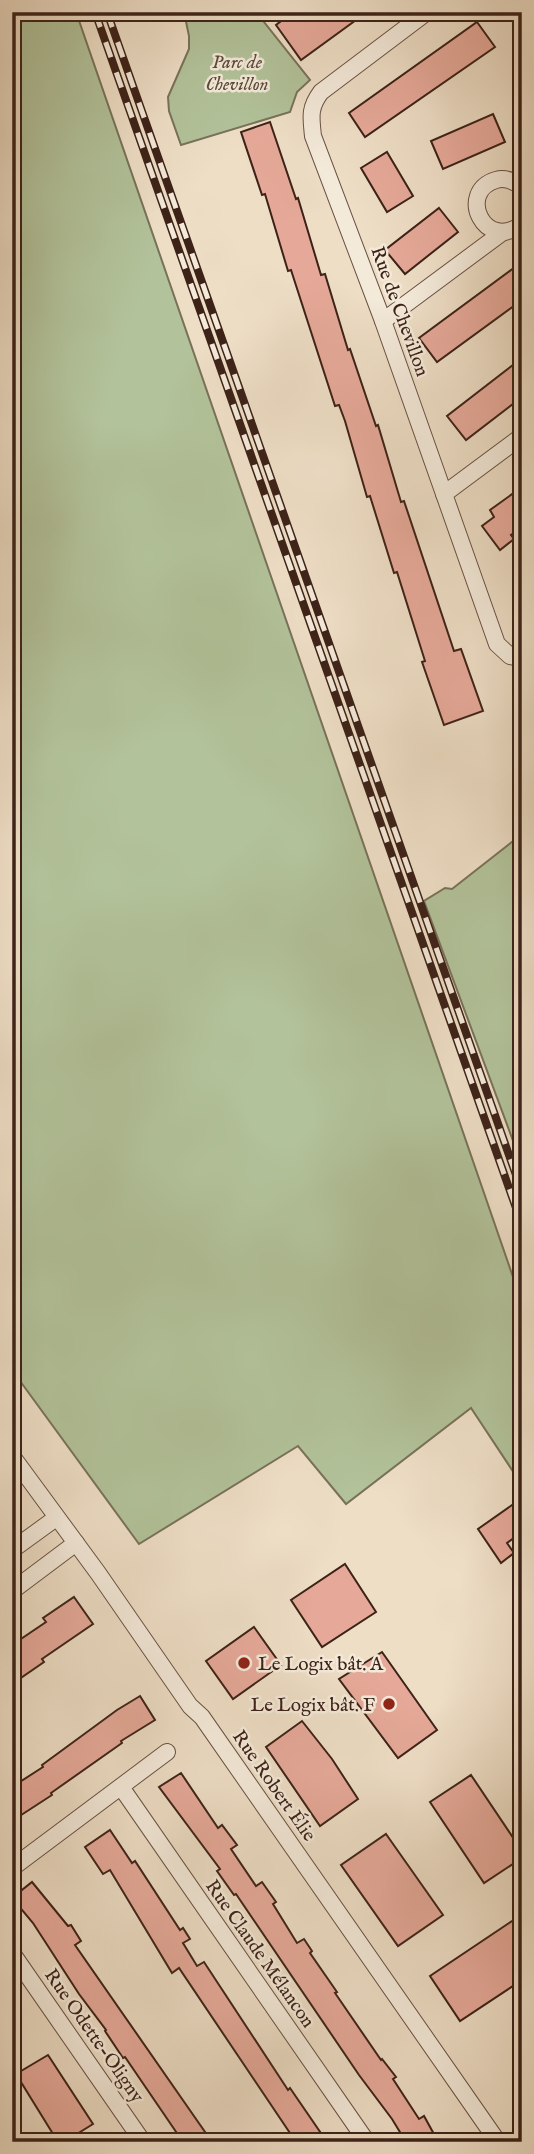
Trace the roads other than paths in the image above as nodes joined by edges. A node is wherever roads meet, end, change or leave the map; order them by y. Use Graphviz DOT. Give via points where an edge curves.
graph roads {
  1 [pos="428,12"];
  2 [pos="522,187"];
  3 [pos="522,224"];
  4 [pos="503,232"];
  5 [pos="383,321"];
  6 [pos="522,436"];
  7 [pos="444,494"];
  8 [pos="522,658"];
  9 [pos="12,1456"];
  10 [pos="56,1518"];
  11 [pos="76,1544"];
  12 [pos="12,1550"];
  13 [pos="12,1591"];
  14 [pos="167,1752"];
  15 [pos="121,1787"];
  16 [pos="12,1868"];
  17 [pos="12,1953"];
  18 [pos="143,2142"];
  19 [pos="367,2142"];
  20 [pos="498,2142"];
  1 -- 5 [label="street, Rue de Chevillon" via="321,92 310,115 313,136"];
  2 -- 4 [label="street" via="500,179 479,194 481,220"];
  3 -- 4 [label="street"];
  4 -- 5 [label="street"];
  5 -- 7 [label="street, Rue de Chevillon"];
  6 -- 7 [label="street"];
  7 -- 8 [label="street, Rue de Chevillon" via="497,644 510,656"];
  9 -- 10 [label="street, Rue Robert Élie"];
  10 -- 11 [label="street, Rue Robert Élie"];
  10 -- 12 [label="street"];
  11 -- 13 [label="street"];
  11 -- 20 [label="street, Rue Robert Élie" via="213,1732"];
  14 -- 15 [label="street"];
  15 -- 16 [label="street"];
  15 -- 19 [label="street, Rue Claude Mélancon"];
  17 -- 18 [label="street, Rue Odette-Oligny"];
}
